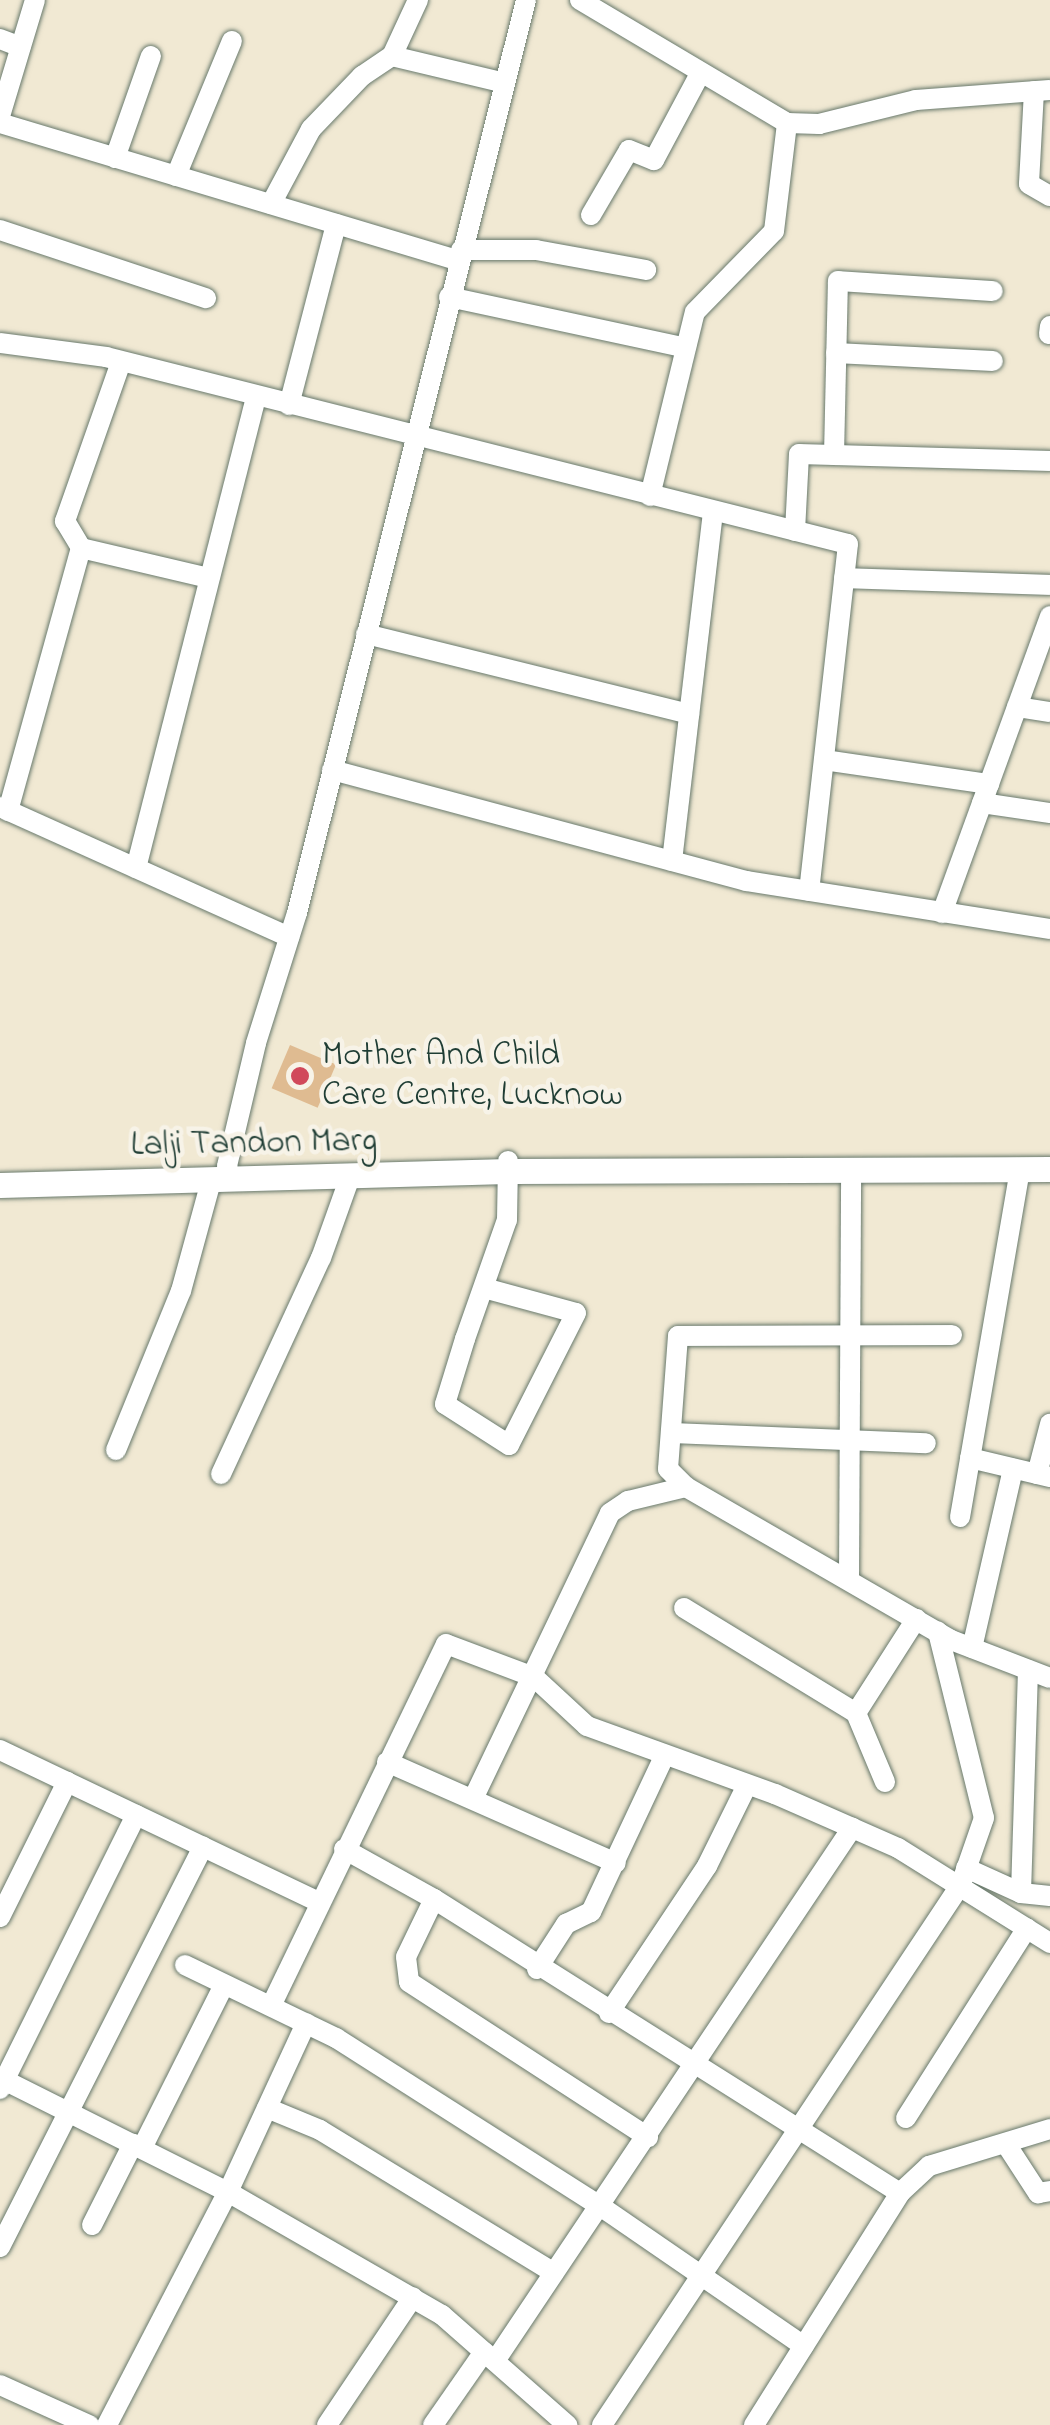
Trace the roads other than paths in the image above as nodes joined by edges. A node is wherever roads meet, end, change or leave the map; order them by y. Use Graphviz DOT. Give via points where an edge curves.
graph roads {
  1 [pos="35,0"];
  2 [pos="418,0"];
  3 [pos="526,0"];
  4 [pos="580,0"];
  5 [pos="603,4"];
  6 [pos="0,39"];
  7 [pos="232,41"];
  8 [pos="21,47"];
  9 [pos="151,56"];
  10 [pos="392,56"];
  11 [pos="700,74"];
  12 [pos="505,83"];
  13 [pos="1042,91"];
  14 [pos="0,120"];
  15 [pos="787,123"];
  16 [pos="115,158"];
  17 [pos="176,176"];
  18 [pos="1050,196"];
  19 [pos="271,204"];
  20 [pos="591,215"];
  21 [pos="336,224"];
  22 [pos="0,230"];
  23 [pos="460,255"];
  24 [pos="646,270"];
  25 [pos="992,291"];
  26 [pos="449,297"];
  27 [pos="206,298"];
  28 [pos="1050,326"];
  29 [pos="1049,334"];
  30 [pos="0,343"];
  31 [pos="686,348"];
  32 [pos="836,353"];
  33 [pos="993,360"];
  34 [pos="121,362"];
  35 [pos="256,397"];
  36 [pos="289,406"];
  37 [pos="414,438"];
  38 [pos="834,456"];
  39 [pos="1050,461"];
  40 [pos="650,496"];
  41 [pos="713,511"];
  42 [pos="795,531"];
  43 [pos="81,548"];
  44 [pos="209,578"];
  45 [pos="844,578"];
  46 [pos="1050,585"];
  47 [pos="1050,616"];
  48 [pos="366,634"];
  49 [pos="1017,707"];
  50 [pos="1050,712"];
  51 [pos="689,714"];
  52 [pos="824,760"];
  53 [pos="332,770"];
  54 [pos="985,793"];
  55 [pos="4,809"];
  56 [pos="1050,813"];
  57 [pos="672,861"];
  58 [pos="136,868"];
  59 [pos="809,891"];
  60 [pos="942,913"];
  61 [pos="1050,928"];
  62 [pos="289,938"];
  63 [pos="1050,1156"];
  64 [pos="982,1163"];
  65 [pos="510,1166"];
  66 [pos="0,1170"];
  67 [pos="1020,1170"];
  68 [pos="1050,1170"];
  69 [pos="851,1172"];
  70 [pos="222,1176"];
  71 [pos="350,1178"];
  72 [pos="0,1185"];
  73 [pos="484,1288"];
  74 [pos="952,1334"];
  75 [pos="848,1338"];
  76 [pos="1050,1424"];
  77 [pos="672,1433"];
  78 [pos="848,1441"];
  79 [pos="926,1443"];
  80 [pos="116,1450"];
  81 [pos="970,1458"];
  82 [pos="1013,1468"];
  83 [pos="221,1474"];
  84 [pos="1043,1476"];
  85 [pos="686,1487"];
  86 [pos="960,1517"];
  87 [pos="849,1578"];
  88 [pos="684,1608"];
  89 [pos="916,1618"];
  90 [pos="938,1632"];
  91 [pos="972,1648"];
  92 [pos="1028,1670"];
  93 [pos="534,1677"];
  94 [pos="1050,1678"];
  95 [pos="856,1713"];
  96 [pos="0,1750"];
  97 [pos="663,1758"];
  98 [pos="387,1762"];
  99 [pos="67,1782"];
  100 [pos="884,1782"];
  101 [pos="748,1785"];
  102 [pos="474,1798"];
  103 [pos="136,1815"];
  104 [pos="852,1828"];
  105 [pos="203,1847"];
  106 [pos="344,1849"];
  107 [pos="616,1863"];
  108 [pos="964,1876"];
  109 [pos="1021,1893"];
  110 [pos="1050,1896"];
  111 [pos="434,1898"];
  112 [pos="318,1902"];
  113 [pos="0,1917"];
  114 [pos="1027,1928"];
  115 [pos="1050,1942"];
  116 [pos="185,1966"];
  117 [pos="536,1968"];
  118 [pos="224,1986"];
  119 [pos="271,2006"];
  120 [pos="609,2013"];
  121 [pos="306,2023"];
  122 [pos="696,2067"];
  123 [pos="2,2082"];
  124 [pos="266,2108"];
  125 [pos="71,2113"];
  126 [pos="906,2118"];
  127 [pos="1050,2129"];
  128 [pos="800,2132"];
  129 [pos="648,2137"];
  130 [pos="1006,2144"];
  131 [pos="137,2146"];
  132 [pos="1050,2191"];
  133 [pos="228,2192"];
  134 [pos="900,2193"];
  135 [pos="600,2206"];
  136 [pos="92,2225"];
  137 [pos="0,2247"];
  138 [pos="554,2274"];
  139 [pos="702,2276"];
  140 [pos="413,2297"];
  141 [pos="804,2346"];
  142 [pos="489,2357"];
  143 [pos="0,2385"];
  144 [pos="543,2417"];
  145 [pos="89,2425"];
  146 [pos="107,2425"];
  147 [pos="326,2425"];
  148 [pos="433,2425"];
  149 [pos="567,2425"];
  150 [pos="602,2425"];
  151 [pos="754,2425"];
  1 -- 8 [label="street"];
  2 -- 10 [label="street"];
  3 -- 12 [label="street"];
  4 -- 5 [label="street"];
  5 -- 11 [label="street"];
  6 -- 8 [label="street"];
  7 -- 17 [label="street"];
  8 -- 14 [label="street"];
  9 -- 16 [label="street"];
  10 -- 12 [label="street"];
  10 -- 19 [label="street" via="362,76 310,129"];
  11 -- 15 [label="street"];
  11 -- 20 [label="street" via="654,160 629,150"];
  12 -- 23 [label="street"];
  13 -- 15 [label="street" via="916,100 819,124"];
  13 -- 18 [label="street" via="1029,184"];
  14 -- 16 [label="street"];
  15 -- 31 [label="street" via="774,230 695,312"];
  16 -- 17 [label="street"];
  17 -- 19 [label="street"];
  19 -- 21 [label="street"];
  21 -- 23 [label="street"];
  21 -- 36 [label="street"];
  22 -- 27 [label="street"];
  23 -- 24 [label="street" via="536,250"];
  23 -- 26 [label="street"];
  25 -- 32 [label="street" via="838,281"];
  26 -- 31 [label="street"];
  26 -- 37 [label="street"];
  28 -- 29 [label="street"];
  30 -- 34 [label="street" via="34,343"];
  31 -- 40 [label="street"];
  32 -- 33 [label="street"];
  32 -- 38 [label="street"];
  34 -- 35 [label="street"];
  34 -- 43 [label="street" via="65,521"];
  35 -- 36 [label="street"];
  35 -- 44 [label="street"];
  36 -- 37 [label="street"];
  37 -- 40 [label="street"];
  37 -- 48 [label="street"];
  38 -- 39 [label="street"];
  38 -- 42 [label="street" via="799,454"];
  40 -- 41 [label="street"];
  41 -- 42 [label="street"];
  41 -- 51 [label="street"];
  42 -- 45 [label="street" via="848,544"];
  43 -- 44 [label="street"];
  43 -- 55 [label="street"];
  44 -- 58 [label="street"];
  45 -- 46 [label="street"];
  45 -- 52 [label="street"];
  47 -- 49 [label="street"];
  48 -- 51 [label="street"];
  48 -- 53 [label="street"];
  49 -- 50 [label="street"];
  49 -- 54 [label="street"];
  51 -- 57 [label="street"];
  52 -- 54 [label="street"];
  52 -- 59 [label="street"];
  53 -- 57 [label="street"];
  53 -- 62 [label="street"];
  54 -- 56 [label="street"];
  54 -- 60 [label="street"];
  55 -- 58 [label="street"];
  57 -- 59 [label="street"];
  58 -- 62 [label="street"];
  59 -- 60 [label="street"];
  60 -- 61 [label="street"];
  62 -- 70 [label="street"];
  63 -- 64 [label="main road, Lalji Tandon Marg"];
  64 -- 65 [label="main road, Lalji Tandon Marg"];
  64 -- 67 [label="main road, Lalji Tandon Marg"];
  64 -- 69 [label="main road, Lalji Tandon Marg"];
  65 -- 69 [label="main road, Lalji Tandon Marg"];
  65 -- 70 [label="main road, Lalji Tandon Marg"];
  65 -- 71 [label="main road, Lalji Tandon Marg"];
  65 -- 73 [label="street" via="507,1220"];
  66 -- 70 [label="main road, Lalji Tandon Marg"];
  67 -- 68 [label="main road, Lalji Tandon Marg"];
  67 -- 81 [label="street"];
  69 -- 75 [label="street"];
  70 -- 71 [label="main road, Lalji Tandon Marg"];
  70 -- 72 [label="main road, Lalji Tandon Marg"];
  70 -- 80 [label="street"];
  71 -- 83 [label="street" via="321,1258"];
  73 -- 73 [label="street" via="444,1404 509,1445 576,1313"];
  74 -- 75 [label="street"];
  75 -- 77 [label="street" via="678,1336"];
  75 -- 78 [label="street"];
  76 -- 84 [label="street"];
  77 -- 78 [label="street"];
  77 -- 85 [label="street" via="668,1469"];
  78 -- 79 [label="street"];
  78 -- 87 [label="street"];
  81 -- 82 [label="street"];
  81 -- 86 [label="street"];
  82 -- 84 [label="street"];
  82 -- 91 [label="street"];
  85 -- 87 [label="street"];
  85 -- 93 [label="street" via="628,1501 610,1513"];
  87 -- 89 [label="street"];
  88 -- 95 [label="street"];
  89 -- 90 [label="street"];
  89 -- 95 [label="street"];
  90 -- 91 [label="street"];
  90 -- 108 [label="street" via="984,1818"];
  91 -- 92 [label="street"];
  92 -- 94 [label="street"];
  92 -- 109 [label="street"];
  93 -- 97 [label="street" via="586,1726"];
  93 -- 98 [label="street" via="446,1644"];
  93 -- 102 [label="street"];
  95 -- 100 [label="street"];
  96 -- 99 [label="street"];
  97 -- 101 [label="street"];
  97 -- 107 [label="street"];
  98 -- 102 [label="street"];
  98 -- 106 [label="street"];
  99 -- 103 [label="street"];
  99 -- 113 [label="street"];
  101 -- 104 [label="street"];
  101 -- 120 [label="street" via="707,1866"];
  102 -- 107 [label="street"];
  103 -- 105 [label="street"];
  103 -- 123 [label="street"];
  104 -- 108 [label="street"];
  104 -- 122 [label="street"];
  105 -- 112 [label="street"];
  105 -- 125 [label="street"];
  106 -- 111 [label="street"];
  106 -- 112 [label="street"];
  107 -- 117 [label="street" via="591,1912 566,1924"];
  108 -- 109 [label="street"];
  108 -- 114 [label="street"];
  108 -- 128 [label="street"];
  109 -- 110 [label="street"];
  111 -- 117 [label="street"];
  111 -- 129 [label="street" via="406,1957 409,1982"];
  112 -- 119 [label="street"];
  114 -- 115 [label="street"];
  114 -- 126 [label="street"];
  116 -- 118 [label="street"];
  117 -- 120 [label="street"];
  118 -- 119 [label="street"];
  118 -- 131 [label="street"];
  119 -- 121 [label="street"];
  120 -- 122 [label="street"];
  121 -- 124 [label="street"];
  121 -- 135 [label="street"];
  122 -- 128 [label="street"];
  122 -- 129 [label="street"];
  123 -- 125 [label="street"];
  124 -- 133 [label="street"];
  124 -- 138 [label="street" via="320,2130"];
  125 -- 131 [label="street"];
  125 -- 137 [label="street"];
  127 -- 130 [label="street"];
  128 -- 134 [label="street"];
  128 -- 139 [label="street"];
  129 -- 135 [label="street"];
  130 -- 132 [label="street" via="1038,2193"];
  130 -- 134 [label="street" via="930,2166"];
  131 -- 133 [label="street"];
  131 -- 136 [label="street"];
  133 -- 140 [label="street"];
  133 -- 146 [label="street"];
  134 -- 141 [label="street"];
  135 -- 138 [label="street"];
  135 -- 139 [label="street"];
  138 -- 142 [label="street"];
  139 -- 141 [label="street"];
  139 -- 150 [label="street"];
  140 -- 142 [label="street"];
  140 -- 147 [label="street"];
  141 -- 151 [label="street"];
  142 -- 144 [label="street"];
  142 -- 148 [label="street"];
  143 -- 145 [label="street"];
  144 -- 149 [label="street"];
}
